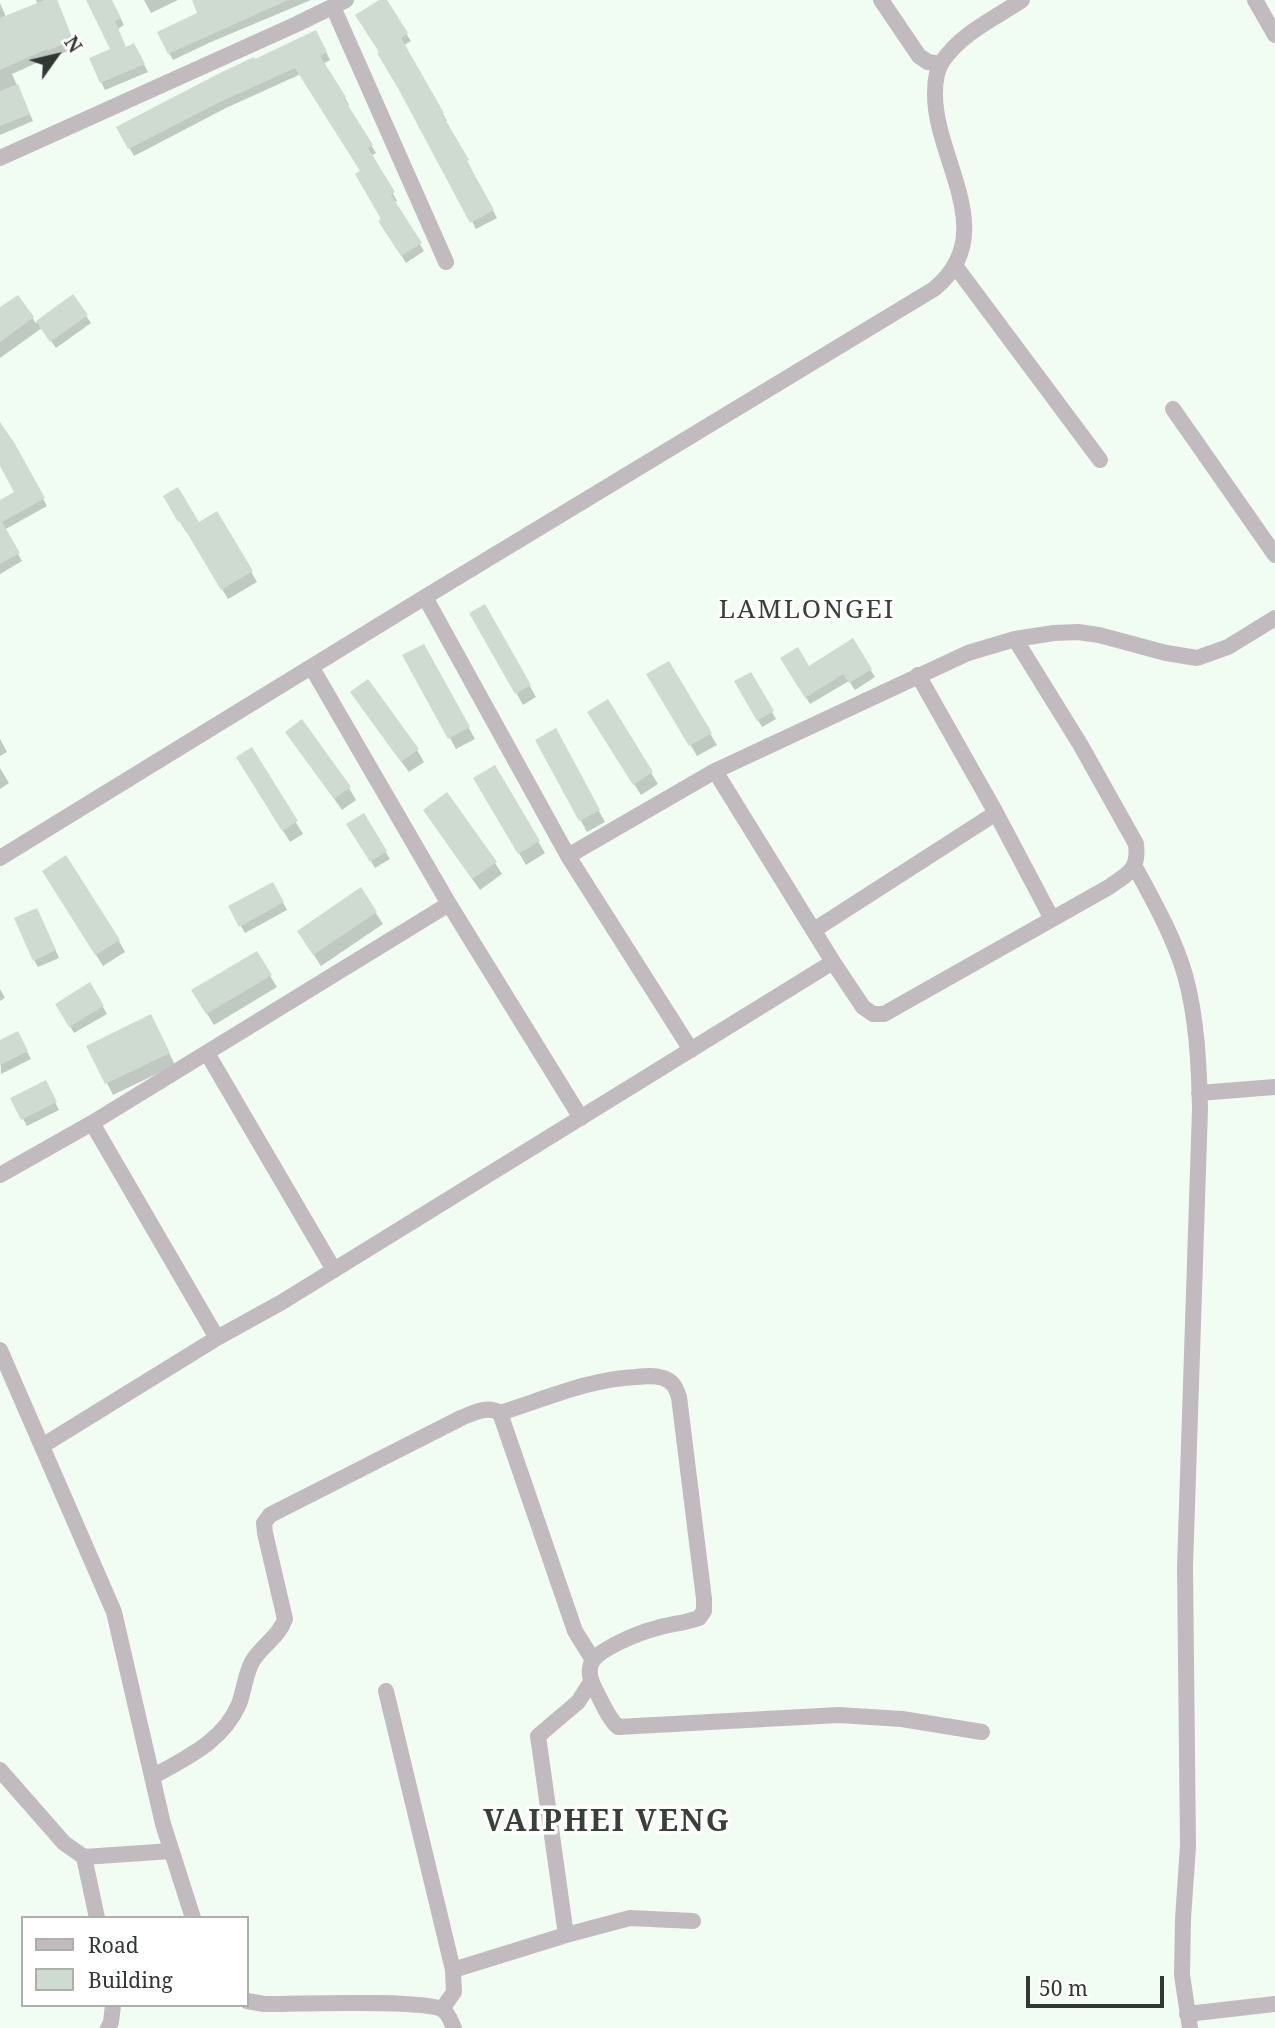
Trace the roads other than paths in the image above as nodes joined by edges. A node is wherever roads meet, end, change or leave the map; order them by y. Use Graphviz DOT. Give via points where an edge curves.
graph roads {
  1 [pos="881,0"];
  2 [pos="1022,0"];
  3 [pos="1255,0"];
  4 [pos="339,4"];
  5 [pos="1275,35"];
  6 [pos="940,64"];
  7 [pos="0,158"];
  8 [pos="446,262"];
  9 [pos="956,267"];
  10 [pos="1173,409"];
  11 [pos="1100,460"];
  12 [pos="1275,555"];
  13 [pos="425,597"];
  14 [pos="1275,618"];
  15 [pos="1015,639"];
  16 [pos="312,668"];
  17 [pos="918,675"];
  18 [pos="715,771"];
  19 [pos="996,813"];
  20 [pos="568,856"];
  21 [pos="0,858"];
  22 [pos="1135,867"];
  23 [pos="449,904"];
  24 [pos="1052,919"];
  25 [pos="814,930"];
  26 [pos="833,962"];
  27 [pos="691,1050"];
  28 [pos="207,1054"];
  29 [pos="1275,1087"];
  30 [pos="1199,1093"];
  31 [pos="581,1118"];
  32 [pos="92,1123"];
  33 [pos="0,1175"];
  34 [pos="334,1270"];
  35 [pos="217,1338"];
  36 [pos="0,1350"];
  37 [pos="500,1413"];
  38 [pos="42,1446"];
  39 [pos="593,1660"];
  40 [pos="591,1682"];
  41 [pos="386,1691"];
  42 [pos="982,1732"];
  43 [pos="0,1770"];
  44 [pos="152,1777"];
  45 [pos="172,1851"];
  46 [pos="84,1857"];
  47 [pos="97,1916"];
  48 [pos="192,1916"];
  49 [pos="693,1921"];
  50 [pos="566,1935"];
  51 [pos="453,1970"];
  52 [pos="248,2001"];
  53 [pos="1275,2004"];
  54 [pos="113,2007"];
  55 [pos="442,2009"];
  56 [pos="1189,2021"];
  57 [pos="108,2028"];
  58 [pos="454,2028"];
  1 -- 6 [label="street" via="919,56"];
  2 -- 6 [label="street" via="966,37"];
  3 -- 5 [label="street"];
  4 -- 7 [label="street"];
  4 -- 8 [label="street"];
  6 -- 9 [label="street" via="935,79 936,118 962,201 964,224"];
  9 -- 11 [label="street"];
  9 -- 13 [label="street" via="934,289"];
  10 -- 12 [label="street"];
  13 -- 16 [label="street"];
  13 -- 20 [label="street"];
  14 -- 15 [label="street" via="1228,647 1198,658 1078,632"];
  15 -- 17 [label="street"];
  15 -- 22 [label="street" via="1136,844"];
  16 -- 21 [label="street"];
  16 -- 23 [label="street"];
  17 -- 18 [label="street"];
  17 -- 19 [label="street"];
  18 -- 20 [label="street"];
  18 -- 25 [label="street"];
  19 -- 24 [label="street"];
  19 -- 25 [label="street"];
  20 -- 27 [label="street"];
  22 -- 24 [label="street"];
  22 -- 30 [label="street" via="1166,923 1185,975 1194,1021"];
  23 -- 28 [label="street"];
  23 -- 31 [label="street"];
  24 -- 26 [label="street" via="884,1014 863,1007"];
  25 -- 26 [label="street"];
  26 -- 27 [label="street"];
  27 -- 31 [label="street"];
  28 -- 32 [label="street"];
  28 -- 34 [label="street"];
  29 -- 30 [label="street"];
  30 -- 56 [label="street" via="1185,1567 1188,1846 1182,1975"];
  31 -- 34 [label="street"];
  32 -- 33 [label="street"];
  32 -- 35 [label="street"];
  34 -- 35 [label="street"];
  35 -- 38 [label="street"];
  36 -- 38 [label="street"];
  37 -- 39 [label="street" via="575,1631"];
  37 -- 39 [label="street" via="616,1378 664,1378 674,1385 679,1397 703,1615 641,1633"];
  37 -- 44 [label="street" via="486,1409 461,1418 270,1515 264,1523 265,1533 285,1619 282,1629 252,1662 238,1706 214,1739"];
  38 -- 44 [label="street" via="114,1612"];
  39 -- 40 [label="street"];
  40 -- 42 [label="street" via="618,1727 839,1715"];
  40 -- 50 [label="street" via="578,1702 538,1736"];
  41 -- 51 [label="street"];
  43 -- 46 [label="street" via="64,1843"];
  44 -- 45 [label="street"];
  45 -- 46 [label="street"];
  45 -- 48 [label="street"];
  46 -- 47 [label="street"];
  49 -- 50 [label="street" via="630,1918"];
  50 -- 51 [label="street"];
  51 -- 55 [label="street" via="454,1992"];
  52 -- 55 [label="street" via="414,2004"];
  53 -- 56 [label="street"];
  54 -- 57 [label="street"];
  55 -- 58 [label="street"];
}
